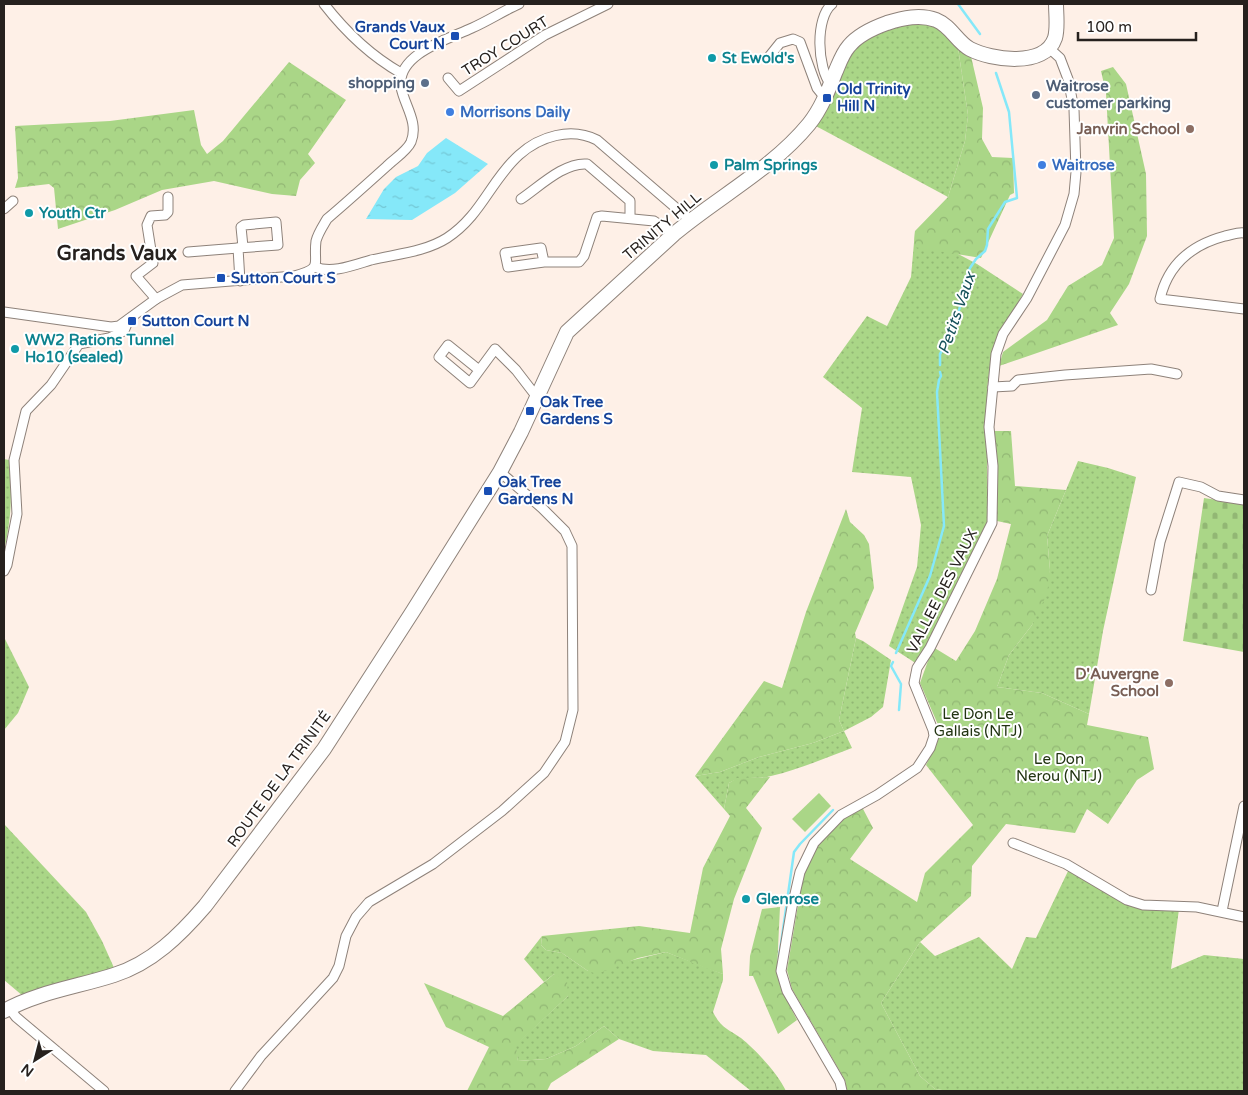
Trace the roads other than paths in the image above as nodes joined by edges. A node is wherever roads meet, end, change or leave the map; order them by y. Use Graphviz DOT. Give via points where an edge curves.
graph roads {
  1 [pos="324,4"];
  2 [pos="519,4"];
  3 [pos="608,4"];
  4 [pos="832,4"];
  5 [pos="1056,4"];
  6 [pos="1049,48"];
  7 [pos="768,58"];
  8 [pos="401,73"];
  9 [pos="448,78"];
  10 [pos="831,85"];
  11 [pos="825,98"];
  12 [pos="168,197"];
  13 [pos="521,199"];
  14 [pos="13,201"];
  15 [pos="4,208"];
  16 [pos="630,218"];
  17 [pos="690,220"];
  18 [pos="1244,233"];
  19 [pos="674,234"];
  20 [pos="240,248"];
  21 [pos="188,252"];
  22 [pos="544,262"];
  23 [pos="315,267"];
  24 [pos="240,281"];
  25 [pos="156,299"];
  26 [pos="1244,309"];
  27 [pos="4,312"];
  28 [pos="129,319"];
  29 [pos="480,370"];
  30 [pos="1178,374"];
  31 [pos="993,387"];
  32 [pos="536,396"];
  33 [pos="500,472"];
  34 [pos="1244,500"];
  35 [pos="4,571"];
  36 [pos="1152,590"];
  37 [pos="1244,806"];
  38 [pos="1013,843"];
  39 [pos="1240,852"];
  40 [pos="1222,911"];
  41 [pos="1244,917"];
  42 [pos="6,1010"];
  43 [pos="104,1091"];
  44 [pos="235,1091"];
  45 [pos="842,1091"];
  1 -- 8 [label="street" via="354,38"];
  2 -- 8 [label="street" via="429,48 410,61"];
  3 -- 9 [label="street, TROY COURT" via="545,35 459,91"];
  4 -- 10 [label="street" via="823,16 820,54 824,77"];
  5 -- 6 [label="main road" via="1055,38"];
  6 -- 10 [label="main road, TRINITY HILL" via="1024,60 984,55 968,48 952,30 936,20 909,18 870,30 855,39 843,54"];
  6 -- 31 [label="street, VALLEE DES VAUX" via="1060,58 1074,109 1074,194 1065,225 1027,298 1003,334 996,354"];
  7 -- 11 [label="street" via="780,43 793,39 800,42 817,88"];
  8 -- 23 [label="street" via="403,97 413,121 411,142 327,219 316,240"];
  10 -- 11 [label="main road, TRINITY HILL"];
  11 -- 17 [label="main road, TRINITY HILL" via="811,122 793,142"];
  12 -- 25 [label="street" via="168,212 151,216 147,225 153,262 136,276"];
  13 -- 16 [label="street" via="568,166 587,164 630,201"];
  14 -- 15 [label="street"];
  16 -- 19 [label="street" via="654,221"];
  16 -- 22 [label="street" via="597,217 579,262"];
  17 -- 19 [label="main road, TRINITY HILL"];
  17 -- 23 [label="street" via="597,140 572,132 540,141 520,154 472,218 448,238 432,246 346,267 323,270"];
  18 -- 26 [label="street" via="1214,239 1193,248 1176,264 1164,284 1160,299"];
  19 -- 32 [label="main road, TRINITY HILL" via="567,332"];
  20 -- 20 [label="street" via="244,225 276,222 278,245"];
  20 -- 21 [label="street"];
  20 -- 24 [label="street"];
  23 -- 24 [label="street" via="294,276"];
  24 -- 25 [label="street" via="188,283"];
  25 -- 28 [label="street"];
  27 -- 28 [label="street" via="111,327"];
  28 -- 35 [label="street" via="124,331 80,344 51,386 26,411 14,460 18,514"];
  29 -- 29 [label="street" via="470,383 439,357 448,345"];
  29 -- 32 [label="street" via="495,349"];
  30 -- 31 [label="street" via="1151,369 1065,375 1018,380 1012,386"];
  31 -- 45 [label="street, VALLEE DES VAUX" via="989,427 993,466 992,523 917,668 914,683 933,730 930,748 917,768 841,815 814,843 800,872 792,907 781,971 787,991 840,1082"];
  32 -- 33 [label="main road, TRINITY HILL"];
  33 -- 42 [label="main road, ROUTE DE LA TRINITÉ" via="324,749 206,906 184,930 168,945 130,969 25,1000"];
  33 -- 44 [label="street" via="565,531 572,546 573,710 565,742 544,773 502,811 434,864 369,902 346,936 333,978 261,1056"];
  34 -- 36 [label="street" via="1218,496 1201,487 1179,482 1160,542"];
  37 -- 39 [label="street"];
  38 -- 40 [label="street" via="1066,864 1127,900 1143,905"];
  39 -- 40 [label="street"];
  40 -- 41 [label="street"];
  42 -- 43 [label="street"];
}
